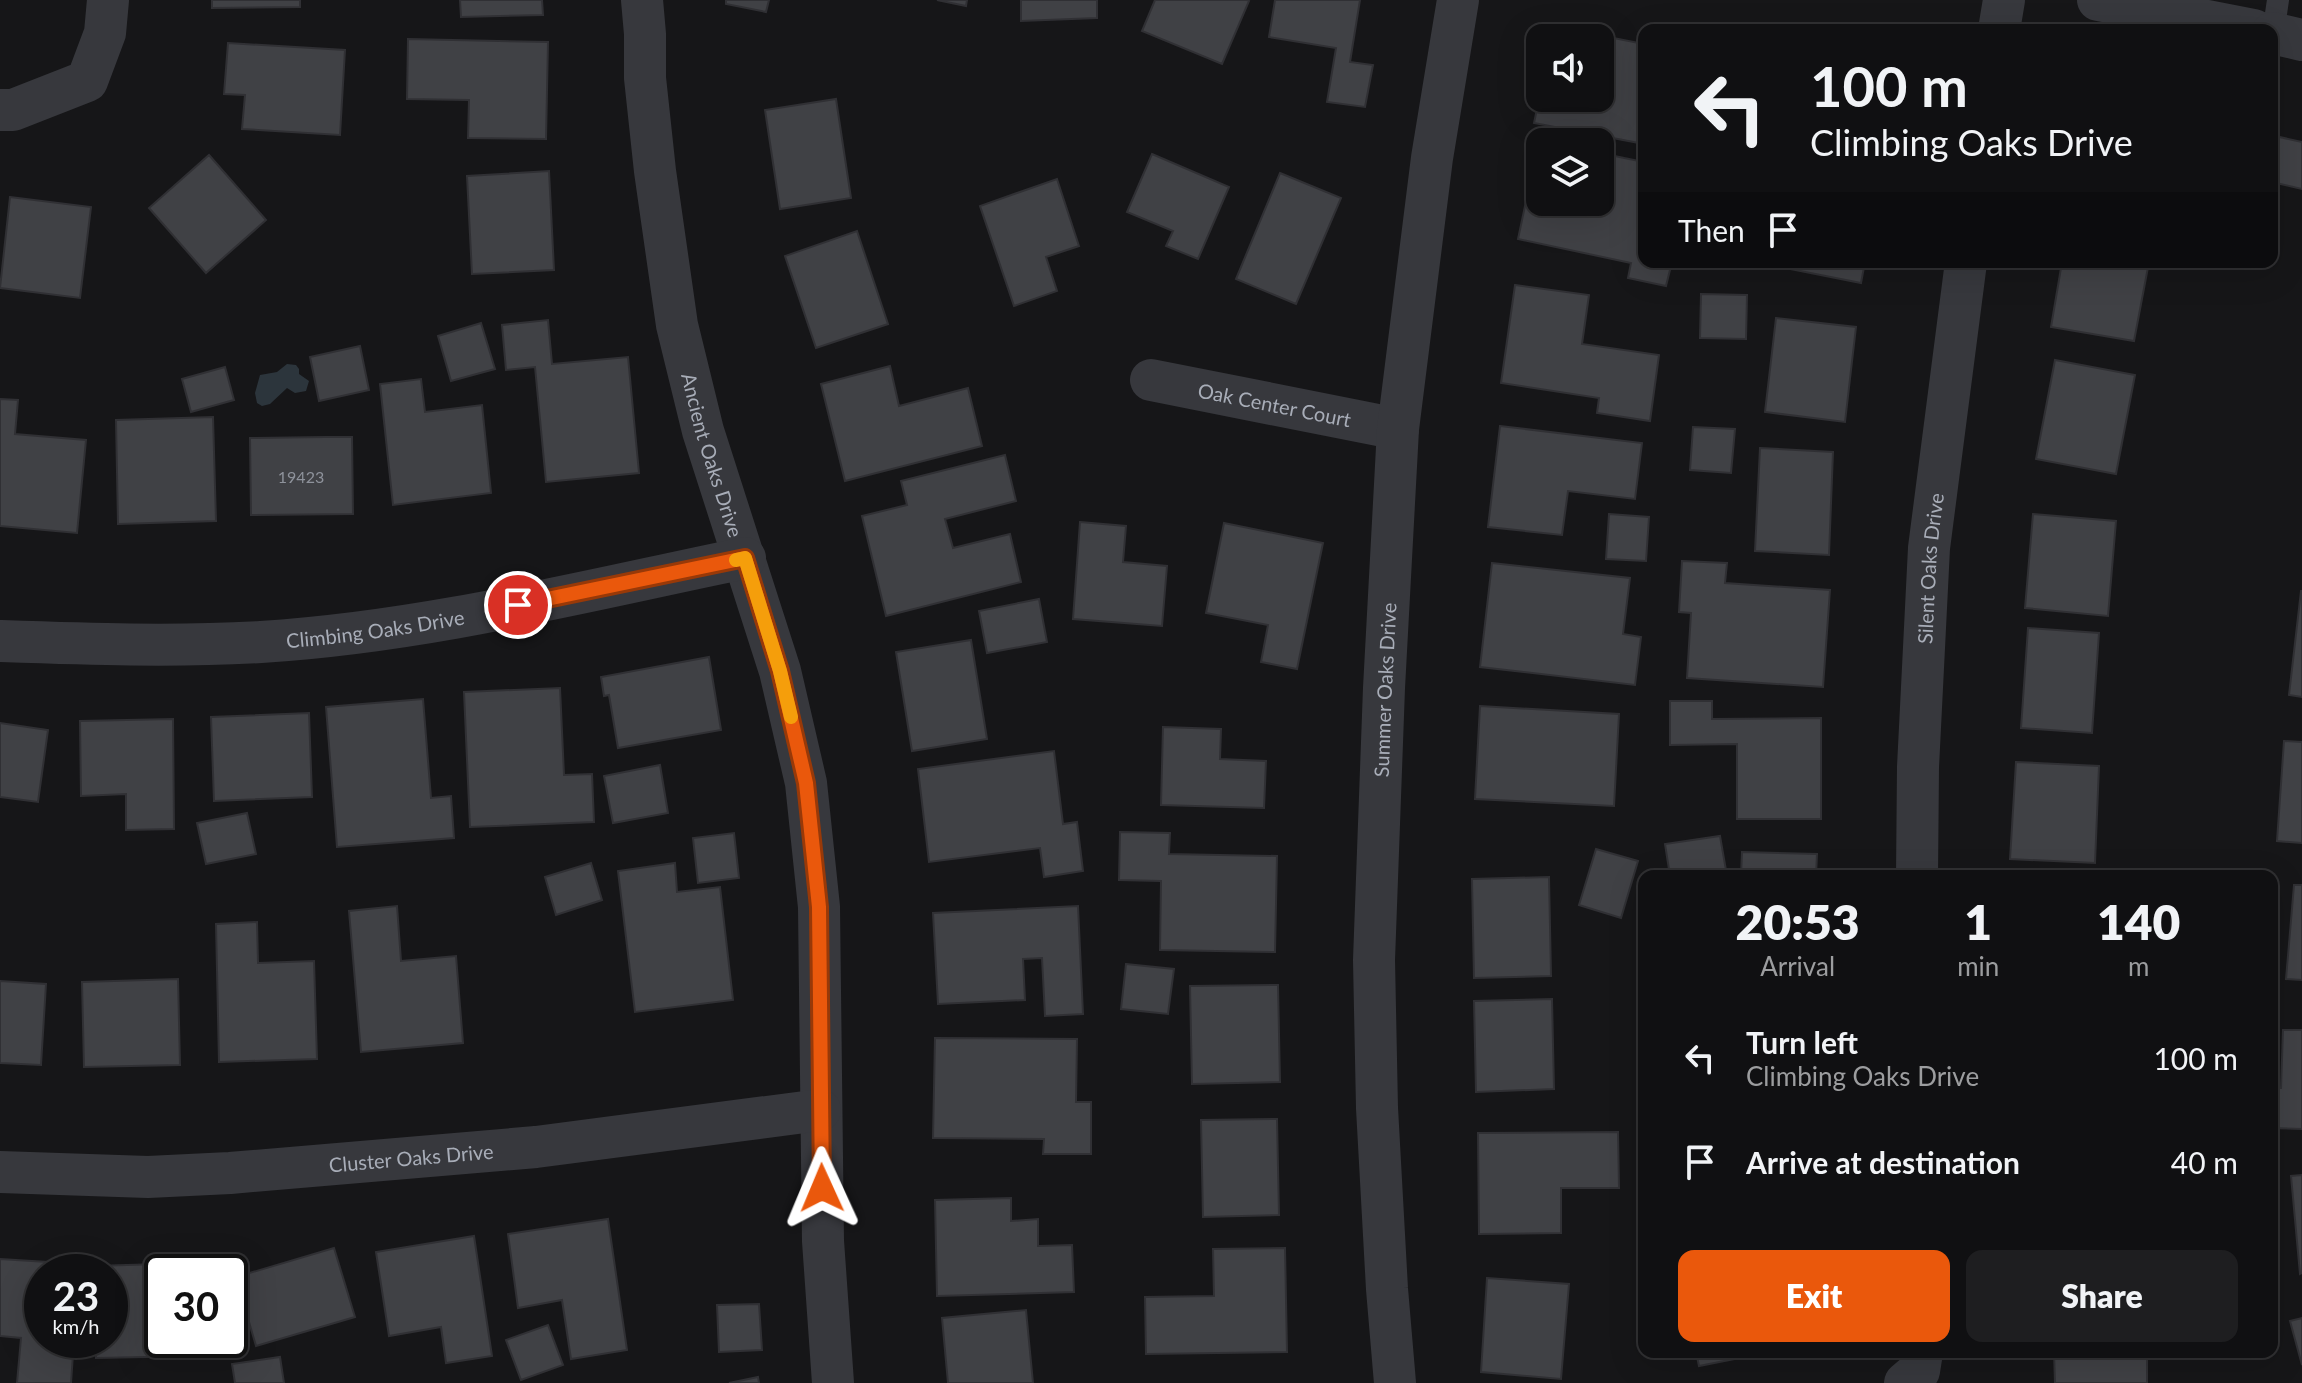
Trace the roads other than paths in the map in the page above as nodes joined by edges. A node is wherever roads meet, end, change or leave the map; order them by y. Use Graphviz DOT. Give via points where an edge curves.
graph roads {
  1 [pos="108,0"];
  2 [pos="642,0"];
  3 [pos="1458,0"];
  4 [pos="2004,0"];
  5 [pos="2098,0"];
  6 [pos="2278,0"];
  7 [pos="2000,24"];
  8 [pos="2223,24"];
  9 [pos="2274,24"];
  10 [pos="2278,35"];
  11 [pos="2302,40"];
  12 [pos="0,110"];
  13 [pos="1965,268"];
  14 [pos="1151,380"];
  15 [pos="1398,429"];
  16 [pos="745,558"];
  17 [pos="0,641"];
  18 [pos="1917,870"];
  19 [pos="820,1110"];
  20 [pos="0,1172"];
  21 [pos="833,1383"];
  22 [pos="1395,1383"];
  1 -- 12 [label="street" via="105,33 87,81 13,110"];
  2 -- 16 [label="street, Ancient Oaks Drive" via="655,171 677,325 703,431"];
  3 -- 15 [label="street, Summer Oaks Drive"];
  4 -- 7 [label="street"];
  5 -- 8 [label="street"];
  6 -- 9 [label="lane"];
  10 -- 11 [label="street"];
  13 -- 18 [label="street, Silent Oaks Drive" via="1929,548"];
  14 -- 15 [label="street, Oak Center Court"];
  15 -- 22 [label="street, Summer Oaks Drive" via="1374,960 1377,1108"];
  16 -- 17 [label="street, Climbing Oaks Drive" via="490,611 362,631 149,646"];
  16 -- 19 [label="street, Ancient Oaks Drive" via="780,671 806,783 819,907"];
  19 -- 20 [label="street, Cluster Oaks Drive" via="536,1147 230,1173 148,1177"];
  19 -- 21 [label="street, Ancient Oaks Drive"];
}
